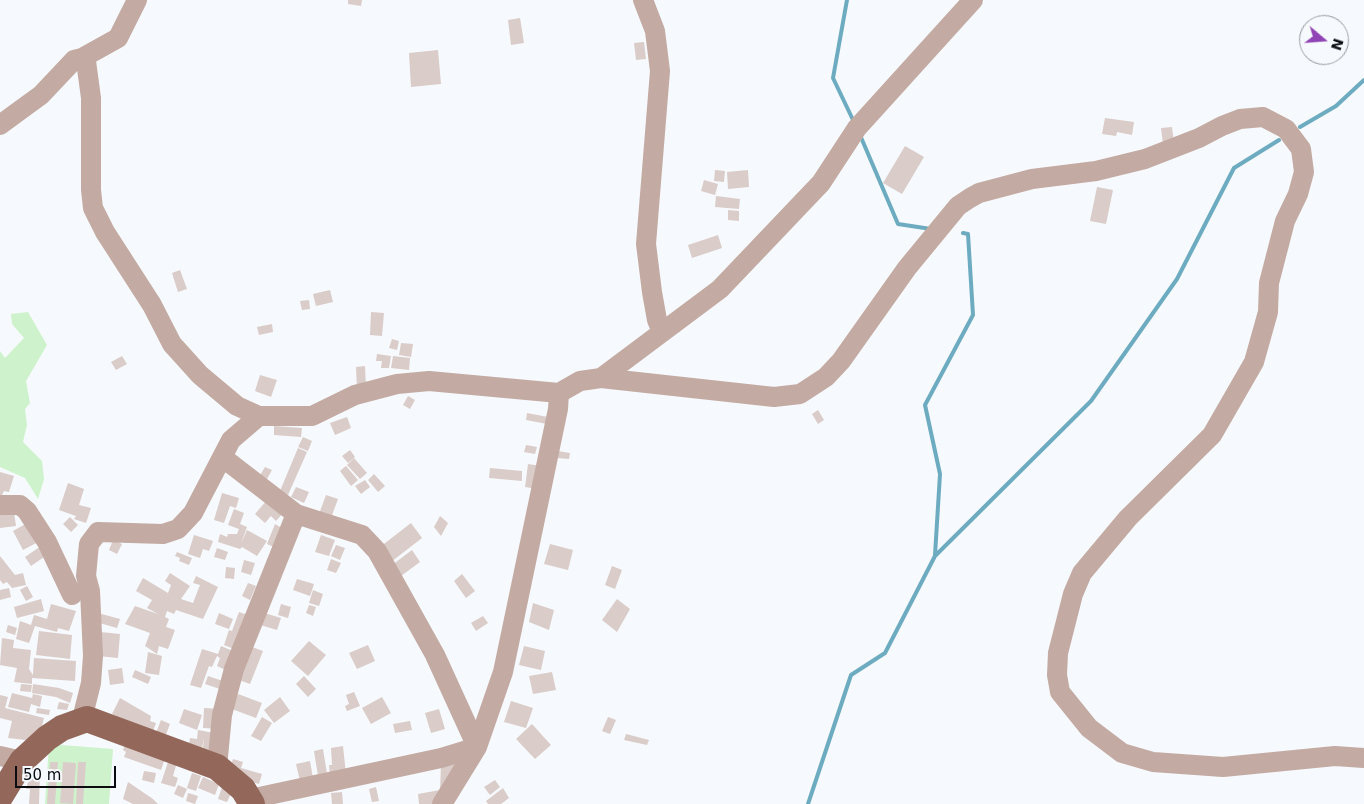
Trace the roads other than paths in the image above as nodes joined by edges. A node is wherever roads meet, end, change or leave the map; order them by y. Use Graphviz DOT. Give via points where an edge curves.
graph roads {
  1 [pos="137,0"];
  2 [pos="643,0"];
  3 [pos="973,0"];
  4 [pos="82,58"];
  5 [pos="0,125"];
  6 [pos="662,332"];
  7 [pos="601,378"];
  8 [pos="559,393"];
  9 [pos="259,416"];
  10 [pos="222,457"];
  11 [pos="0,505"];
  12 [pos="296,514"];
  13 [pos="72,595"];
  14 [pos="87,719"];
  15 [pos="477,747"];
  16 [pos="1364,758"];
  17 [pos="11,759"];
  18 [pos="217,767"];
  19 [pos="0,796"];
  20 [pos="250,802"];
  21 [pos="442,804"];
  1 -- 4 [label="street" via="118,38"];
  2 -- 6 [label="street" via="655,31 660,72 646,244 652,292"];
  3 -- 6 [label="street" via="856,128 821,183 720,289"];
  4 -- 5 [label="street" via="74,60 41,95"];
  4 -- 9 [label="street" via="88,66 91,98 93,208 172,344 237,406"];
  6 -- 7 [label="street"];
  7 -- 8 [label="street" via="580,381"];
  7 -- 16 [label="street" via="774,397 800,394 826,377 841,361 914,260 958,206 970,198 1032,178 1096,170 1145,159 1240,119 1263,117 1286,129 1301,149 1304,172 1285,221 1269,283 1268,312 1254,362 1212,436 1128,518 1082,573 1073,594 1058,653 1057,675 1060,692 1089,728 1122,753 1153,762 1223,767 1335,756"];
  8 -- 9 [label="street" via="429,381 397,384 355,395 312,416"];
  8 -- 15 [label="street" via="503,672"];
  9 -- 10 [label="street" via="231,440"];
  10 -- 12 [label="street"];
  10 -- 14 [label="street" via="193,513 178,529 163,534 98,532 88,544 86,576 90,591 93,656 85,708"];
  11 -- 13 [label="street" via="20,505 27,511 47,542"];
  12 -- 15 [label="street" via="362,535 377,551 435,655"];
  12 -- 18 [label="street" via="234,669 222,715"];
  14 -- 17 [label="main road" via="62,728"];
  14 -- 18 [label="main road"];
  15 -- 20 [label="street"];
  15 -- 21 [label="street"];
  17 -- 19 [label="main road"];
  18 -- 20 [label="main road" via="243,789"];
}
